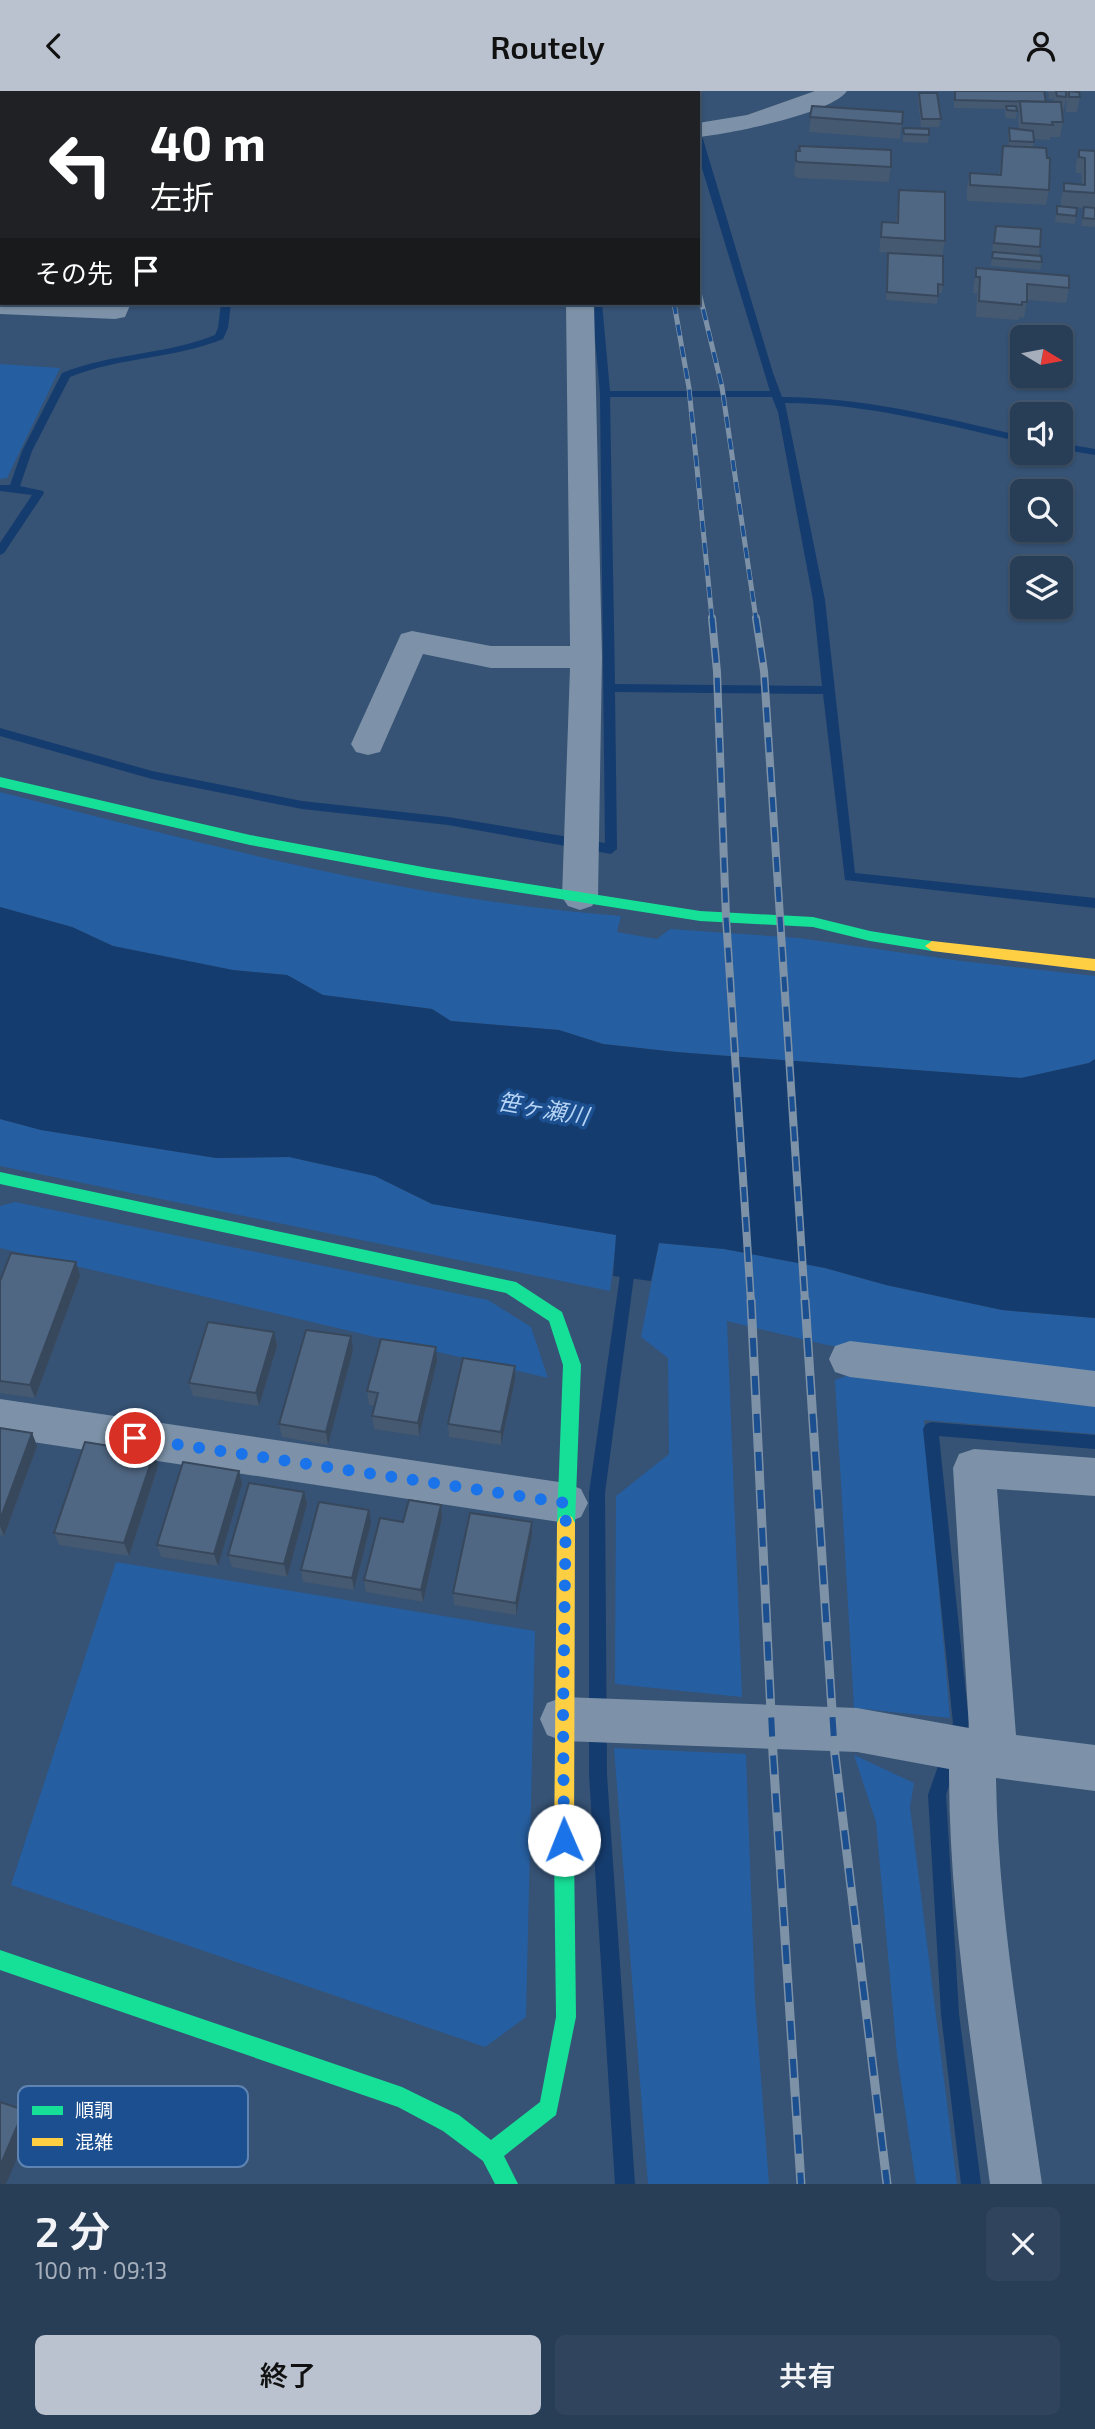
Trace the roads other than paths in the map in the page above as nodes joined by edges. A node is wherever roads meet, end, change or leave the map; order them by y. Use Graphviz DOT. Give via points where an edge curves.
graph roads {
  1 [pos="835,91"];
  2 [pos="701,130"];
  3 [pos="116,305"];
  4 [pos="580,305"];
  5 [pos="0,306"];
  6 [pos="586,657"];
  7 [pos="368,744"];
  8 [pos="0,782"];
  9 [pos="580,897"];
  10 [pos="1095,965"];
  11 [pos="0,1178"];
  12 [pos="850,1359"];
  13 [pos="1095,1389"];
  14 [pos="0,1418"];
  15 [pos="1095,1476"];
  16 [pos="566,1503"];
  17 [pos="584,1719"];
  18 [pos="967,1750"];
  19 [pos="1095,1768"];
  20 [pos="0,1960"];
  21 [pos="491,2153"];
  22 [pos="507,2184"];
  23 [pos="1016,2184"];
  1 -- 2 [label="street" via="773,116"];
  3 -- 5 [label="street" via="115,311"];
  4 -- 6 [label="street"];
  6 -- 7 [label="street" via="491,657 412,641"];
  6 -- 9 [label="street"];
  8 -- 9 [label="street" via="250,840"];
  9 -- 10 [label="street" via="700,916 813,922 966,951"];
  11 -- 16 [label="street" via="510,1287 556,1317 572,1365"];
  12 -- 13 [label="street"];
  14 -- 16 [label="street"];
  15 -- 18 [label="street" via="974,1468"];
  16 -- 17 [label="street"];
  17 -- 18 [label="street" via="857,1730"];
  17 -- 21 [label="street" via="566,2017 550,2108"];
  18 -- 19 [label="street"];
  18 -- 23 [label="street" via="981,1924"];
  20 -- 21 [label="street" via="402,2098 451,2123"];
  21 -- 22 [label="street"];
}
